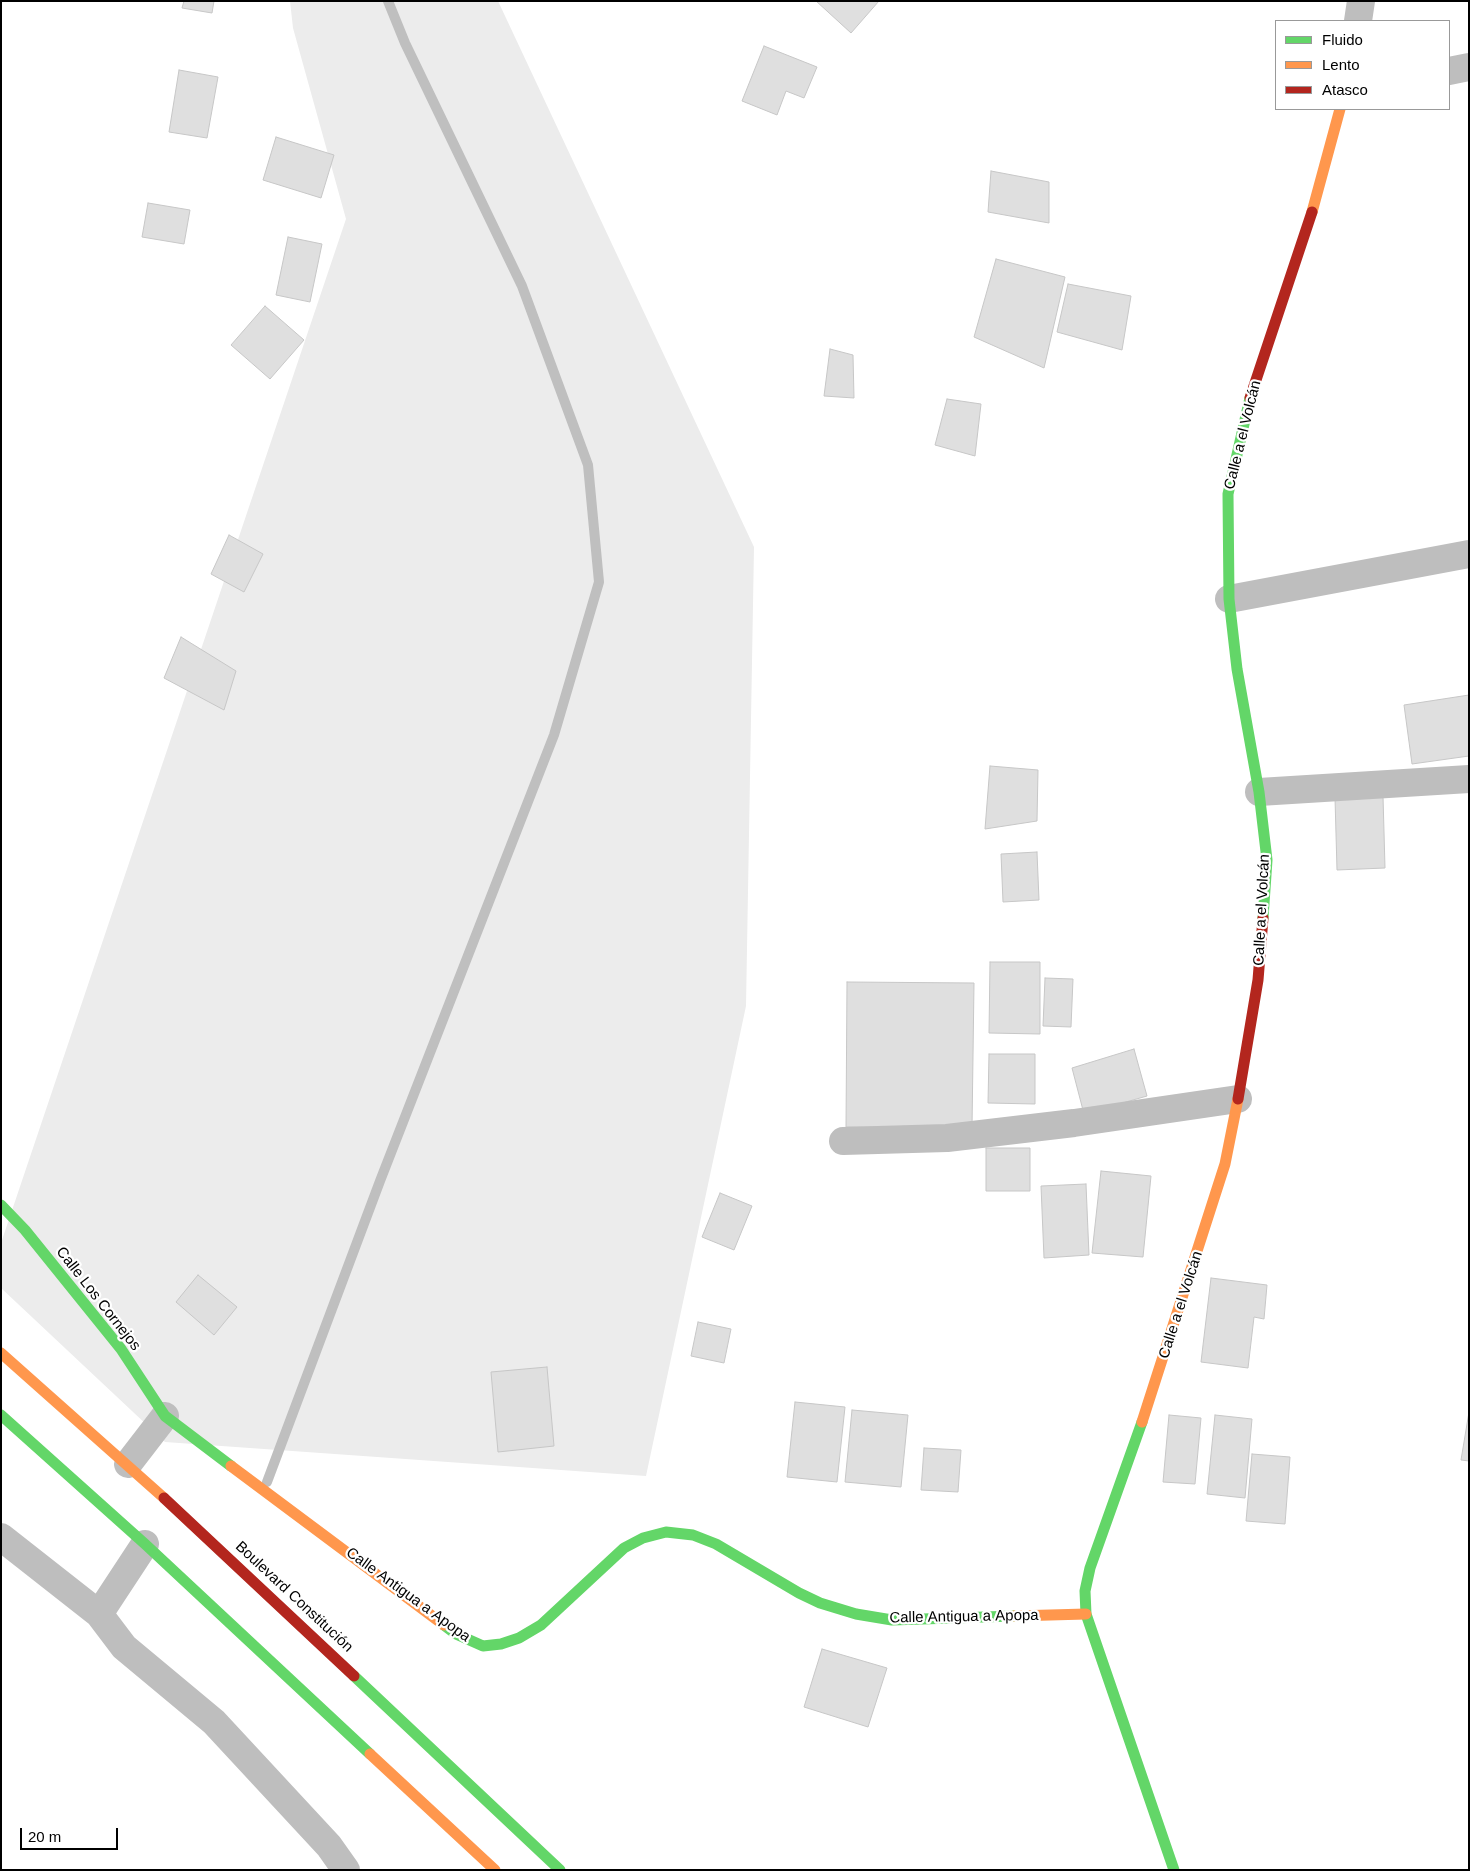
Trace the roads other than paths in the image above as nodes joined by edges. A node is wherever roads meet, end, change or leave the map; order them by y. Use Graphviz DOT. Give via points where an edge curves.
graph roads {
  1 [pos="1361,1"];
  2 [pos="1358,20"];
  3 [pos="1469,67"];
  4 [pos="1450,71"];
  5 [pos="1340,110"];
  6 [pos="1469,554"];
  7 [pos="1229,599"];
  8 [pos="1469,779"];
  9 [pos="1259,792"];
  10 [pos="1238,1099"];
  11 [pos="842,1141"];
  12 [pos="1,1205"];
  13 [pos="1,1353"];
  14 [pos="1,1415"];
  15 [pos="165,1416"];
  16 [pos="128,1464"];
  17 [pos="1,1537"];
  18 [pos="145,1544"];
  19 [pos="99,1614"];
  20 [pos="1086,1614"];
  21 [pos="346,1870"];
  22 [pos="495,1870"];
  23 [pos="560,1870"];
  24 [pos="1174,1870"];
  1 -- 2 [label="street"];
  3 -- 4 [label="street"];
  5 -- 7 [label="main road, Calle a el Volcán" via="1306,233 1247,408 1230,479"];
  6 -- 7 [label="street"];
  7 -- 9 [label="main road, Calle a el Volcán" via="1237,670"];
  8 -- 9 [label="street"];
  9 -- 10 [label="main road, Calle a el Volcán" via="1267,878 1258,980"];
  10 -- 11 [label="street" via="947,1138"];
  10 -- 20 [label="main road, Calle a el Volcán" via="1219,1182 1148,1406 1090,1568 1085,1591"];
  12 -- 15 [label="main road, Calle Los Cornejos" via="121,1349"];
  13 -- 16 [label="main road, Boulevard Constitución"];
  14 -- 18 [label="main road"];
  15 -- 16 [label="street"];
  15 -- 20 [label="main road, Calle Antigua a Apopa" via="456,1634 483,1646 519,1638 541,1625 624,1548 643,1538 666,1532 693,1535 716,1544 799,1593 856,1614 892,1620"];
  16 -- 23 [label="main road, Boulevard Constitución"];
  17 -- 19 [label="street"];
  18 -- 19 [label="street"];
  18 -- 22 [label="main road"];
  19 -- 21 [label="street" via="124,1647 214,1722 329,1846"];
  20 -- 24 [label="main road"];
}
